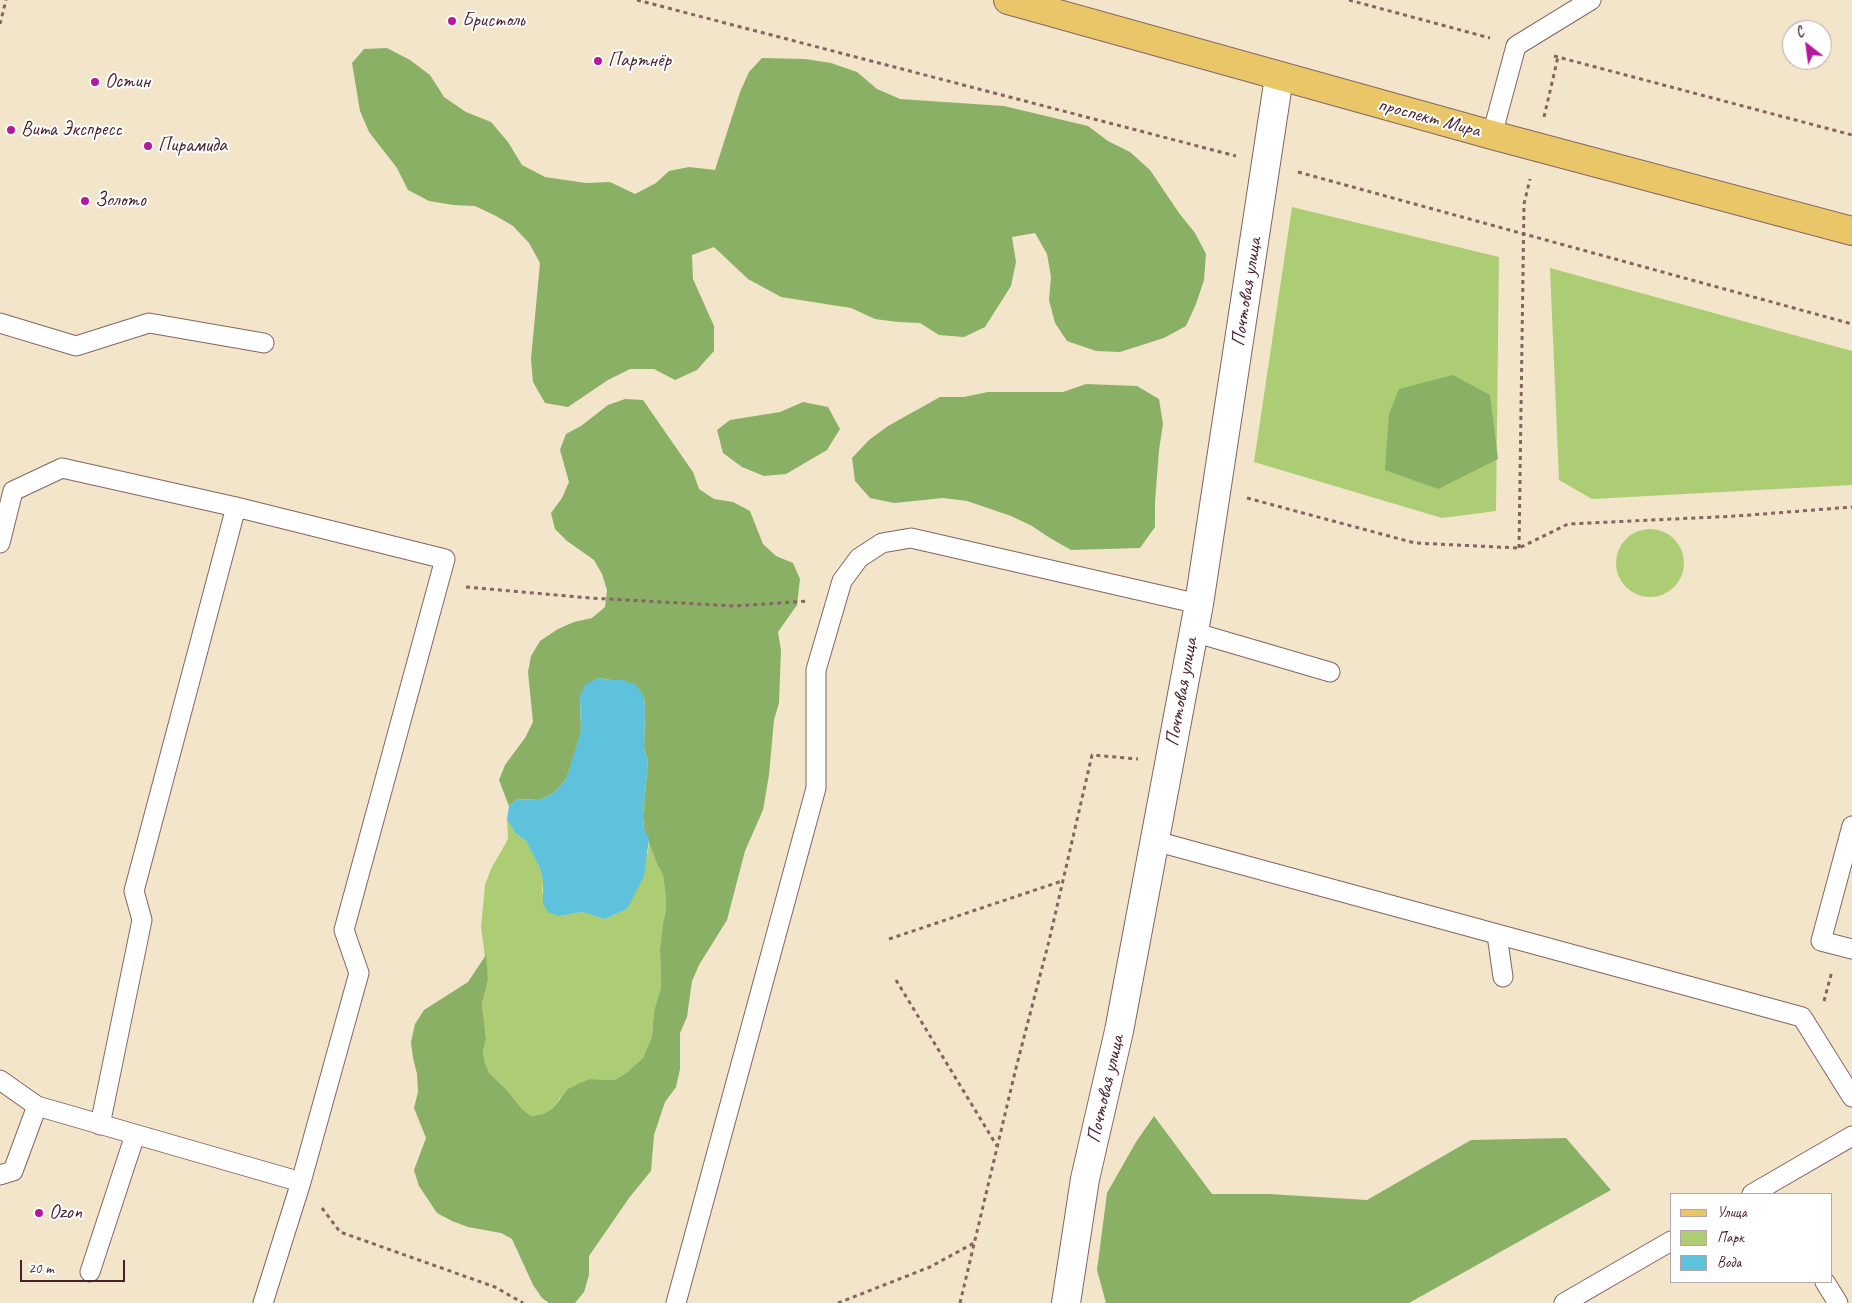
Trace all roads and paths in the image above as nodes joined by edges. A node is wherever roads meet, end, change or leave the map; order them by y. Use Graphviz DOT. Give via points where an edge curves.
graph roads {
  1 [pos="6,0"];
  2 [pos="637,0"];
  3 [pos="1008,0"];
  4 [pos="1349,0"];
  5 [pos="1591,0"];
  6 [pos="0,24"];
  7 [pos="1516,46"];
  8 [pos="1558,57"];
  9 [pos="1279,77"];
  10 [pos="1492,135"];
  11 [pos="1852,135"];
  12 [pos="1537,148"];
  13 [pos="1266,164"];
  14 [pos="1852,231"];
  15 [pos="1524,234"];
  16 [pos="0,323"];
  17 [pos="1852,324"];
  18 [pos="264,344"];
  19 [pos="1218,489"];
  20 [pos="236,507"];
  21 [pos="1852,507"];
  22 [pos="0,543"];
  23 [pos="1519,548"];
  24 [pos="438,585"];
  25 [pos="837,599"];
  26 [pos="1199,604"];
  27 [pos="1193,632"];
  28 [pos="1330,672"];
  29 [pos="1170,762"];
  30 [pos="1852,826"];
  31 [pos="1155,841"];
  32 [pos="1063,881"];
  33 [pos="1497,935"];
  34 [pos="889,939"];
  35 [pos="1845,948"];
  36 [pos="1503,977"];
  37 [pos="896,980"];
  38 [pos="1824,1002"];
  39 [pos="0,1080"];
  40 [pos="1852,1097"];
  41 [pos="37,1106"];
  42 [pos="100,1125"];
  43 [pos="135,1135"];
  44 [pos="1852,1136"];
  45 [pos="997,1146"];
  46 [pos="0,1175"];
  47 [pos="301,1182"];
  48 [pos="1764,1191"];
  49 [pos="1670,1242"];
  50 [pos="974,1243"];
  51 [pos="90,1272"];
  52 [pos="1826,1283"];
  53 [pos="263,1303"];
  54 [pos="522,1303"];
  55 [pos="676,1303"];
  56 [pos="838,1303"];
  57 [pos="960,1303"];
  58 [pos="1066,1303"];
  59 [pos="1564,1303"];
  60 [pos="1838,1303"];
  1 -- 6 [label="path"];
  2 -- 13 [label="path"];
  3 -- 9 [label="main road, проспект Мира"];
  4 -- 7 [label="path"];
  5 -- 7 [label="lane"];
  7 -- 8 [label="path"];
  7 -- 10 [label="lane"];
  8 -- 11 [label="path"];
  8 -- 12 [label="path"];
  9 -- 10 [label="main road, проспект Мира"];
  9 -- 13 [label="street, Почтовая улица"];
  10 -- 12 [label="main road, проспект Мира"];
  12 -- 14 [label="main road, проспект Мира"];
  12 -- 15 [label="path" via="1524,204"];
  13 -- 15 [label="path"];
  13 -- 19 [label="street, Почтовая улица"];
  15 -- 17 [label="path"];
  15 -- 23 [label="path"];
  16 -- 18 [label="lane" via="76,346 149,323"];
  19 -- 23 [label="path" via="1415,543"];
  19 -- 26 [label="street, Почтовая улица"];
  20 -- 22 [label="lane" via="62,468 14,491"];
  20 -- 24 [label="lane" via="444,559"];
  20 -- 42 [label="lane" via="134,891 142,920"];
  21 -- 23 [label="path" via="1568,524"];
  24 -- 25 [label="path" via="735,606"];
  24 -- 47 [label="lane" via="344,930 359,973"];
  25 -- 26 [label="lane" via="842,581 859,558 882,544 911,538"];
  25 -- 55 [label="lane" via="816,670 816,788"];
  26 -- 27 [label="street, Почтовая улица"];
  27 -- 28 [label="lane"];
  27 -- 29 [label="street, Почтовая улица"];
  29 -- 31 [label="street, Почтовая улица"];
  29 -- 32 [label="path" via="1092,755"];
  30 -- 35 [label="lane" via="1821,941"];
  31 -- 33 [label="lane"];
  31 -- 58 [label="street, Почтовая улица" via="1119,1031 1085,1179"];
  32 -- 34 [label="path"];
  32 -- 45 [label="path"];
  33 -- 36 [label="lane"];
  33 -- 40 [label="lane" via="1802,1017"];
  35 -- 38 [label="path"];
  37 -- 45 [label="path"];
  39 -- 41 [label="lane"];
  41 -- 42 [label="lane"];
  41 -- 46 [label="lane" via="14,1171"];
  42 -- 43 [label="lane"];
  43 -- 47 [label="lane"];
  43 -- 51 [label="lane"];
  44 -- 48 [label="lane"];
  45 -- 50 [label="path"];
  47 -- 53 [label="lane"];
  47 -- 54 [label="path" via="340,1232 495,1287"];
  49 -- 59 [label="lane"];
  50 -- 56 [label="path" via="930,1267"];
  50 -- 57 [label="path"];
  52 -- 60 [label="lane"];
}
